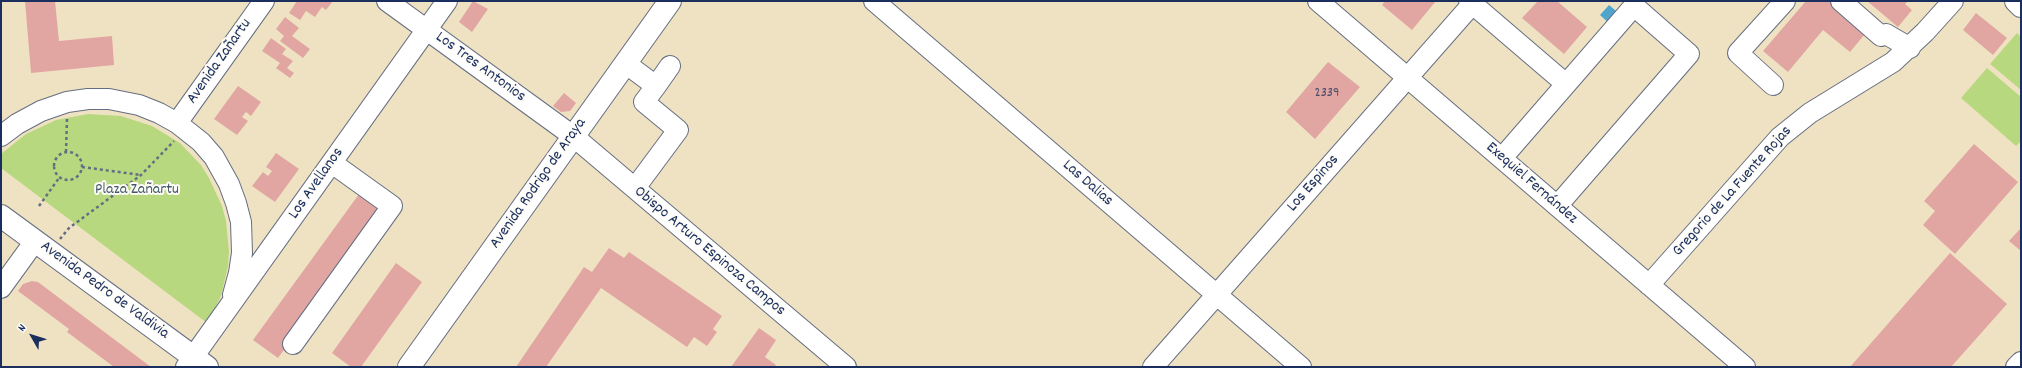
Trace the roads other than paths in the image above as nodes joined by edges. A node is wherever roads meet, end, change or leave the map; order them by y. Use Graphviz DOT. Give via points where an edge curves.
graph roads {
  1 [pos="264,1"];
  2 [pos="387,1"];
  3 [pos="447,1"];
  4 [pos="670,1"];
  5 [pos="874,1"];
  6 [pos="1785,1"];
  7 [pos="1841,1"];
  8 [pos="1953,1"];
  9 [pos="2016,1"];
  10 [pos="1472,2"];
  11 [pos="1329,5"];
  12 [pos="2021,6"];
  13 [pos="427,30"];
  14 [pos="1910,48"];
  15 [pos="625,63"];
  16 [pos="670,66"];
  17 [pos="1407,77"];
  18 [pos="1566,84"];
  19 [pos="1773,85"];
  20 [pos="656,86"];
  21 [pos="182,126"];
  22 [pos="1,136"];
  23 [pos="573,136"];
  24 [pos="1502,158"];
  25 [pos="332,163"];
  26 [pos="635,188"];
  27 [pos="1556,206"];
  28 [pos="1,216"];
  29 [pos="35,241"];
  30 [pos="1649,285"];
  31 [pos="1,288"];
  32 [pos="1216,295"];
  33 [pos="220,320"];
  34 [pos="293,344"];
  35 [pos="2021,362"];
  36 [pos="195,364"];
  37 [pos="409,367"];
  38 [pos="846,367"];
  39 [pos="1153,367"];
  40 [pos="1301,367"];
  41 [pos="1745,367"];
  42 [pos="2016,367"];
  1 -- 21 [label="street, Avenida Zañartu"];
  2 -- 13 [label="street, Los Tres Antonios"];
  3 -- 13 [label="street, Los Avellanos"];
  4 -- 15 [label="main road, Avenida Rodrigo de Araya"];
  5 -- 32 [label="street, Las Dalias"];
  6 -- 19 [label="street" via="1738,53"];
  7 -- 14 [label="street" via="1880,36 1886,34"];
  8 -- 14 [label="street, Gregorio de La Fuente Rojas"];
  9 -- 12 [label="main road"];
  10 -- 17 [label="street, Los Espinos"];
  10 -- 18 [label="street"];
  11 -- 17 [label="street, Exequiel Fernández"];
  13 -- 23 [label="street, Los Tres Antonios"];
  13 -- 25 [label="street, Los Avellanos"];
  14 -- 30 [label="street, Gregorio de La Fuente Rojas" via="1878,72 1800,120 1780,137"];
  15 -- 20 [label="street"];
  15 -- 23 [label="main road, Avenida Rodrigo de Araya"];
  16 -- 20 [label="street"];
  17 -- 24 [label="street, Exequiel Fernández"];
  17 -- 32 [label="street, Los Espinos"];
  18 -- 24 [label="street"];
  18 -- 27 [label="street" via="1634,6 1689,54"];
  20 -- 26 [label="street" via="644,102 678,130"];
  21 -- 22 [label="street" via="149,108 119,100 98,99 67,102 29,116"];
  21 -- 33 [label="street" via="208,150 220,166 233,193 240,217 242,243 239,273 230,302"];
  23 -- 26 [label="street, Obispo Arturo Espinoza Campos"];
  23 -- 37 [label="main road, Avenida Rodrigo de Araya"];
  24 -- 27 [label="street, Exequiel Fernández"];
  25 -- 33 [label="street, Los Avellanos"];
  25 -- 34 [label="street" via="392,206"];
  26 -- 38 [label="street, Obispo Arturo Espinoza Campos"];
  27 -- 30 [label="street, Exequiel Fernández"];
  28 -- 29 [label="main road, Avenida Pedro de Valdivia"];
  29 -- 31 [label="street"];
  29 -- 36 [label="main road, Avenida Pedro de Valdivia"];
  30 -- 41 [label="street, Exequiel Fernández"];
  32 -- 39 [label="street, Los Espinos"];
  32 -- 40 [label="street, Las Dalias"];
  33 -- 36 [label="street, Los Avellanos"];
  35 -- 42 [label="street"];
}
